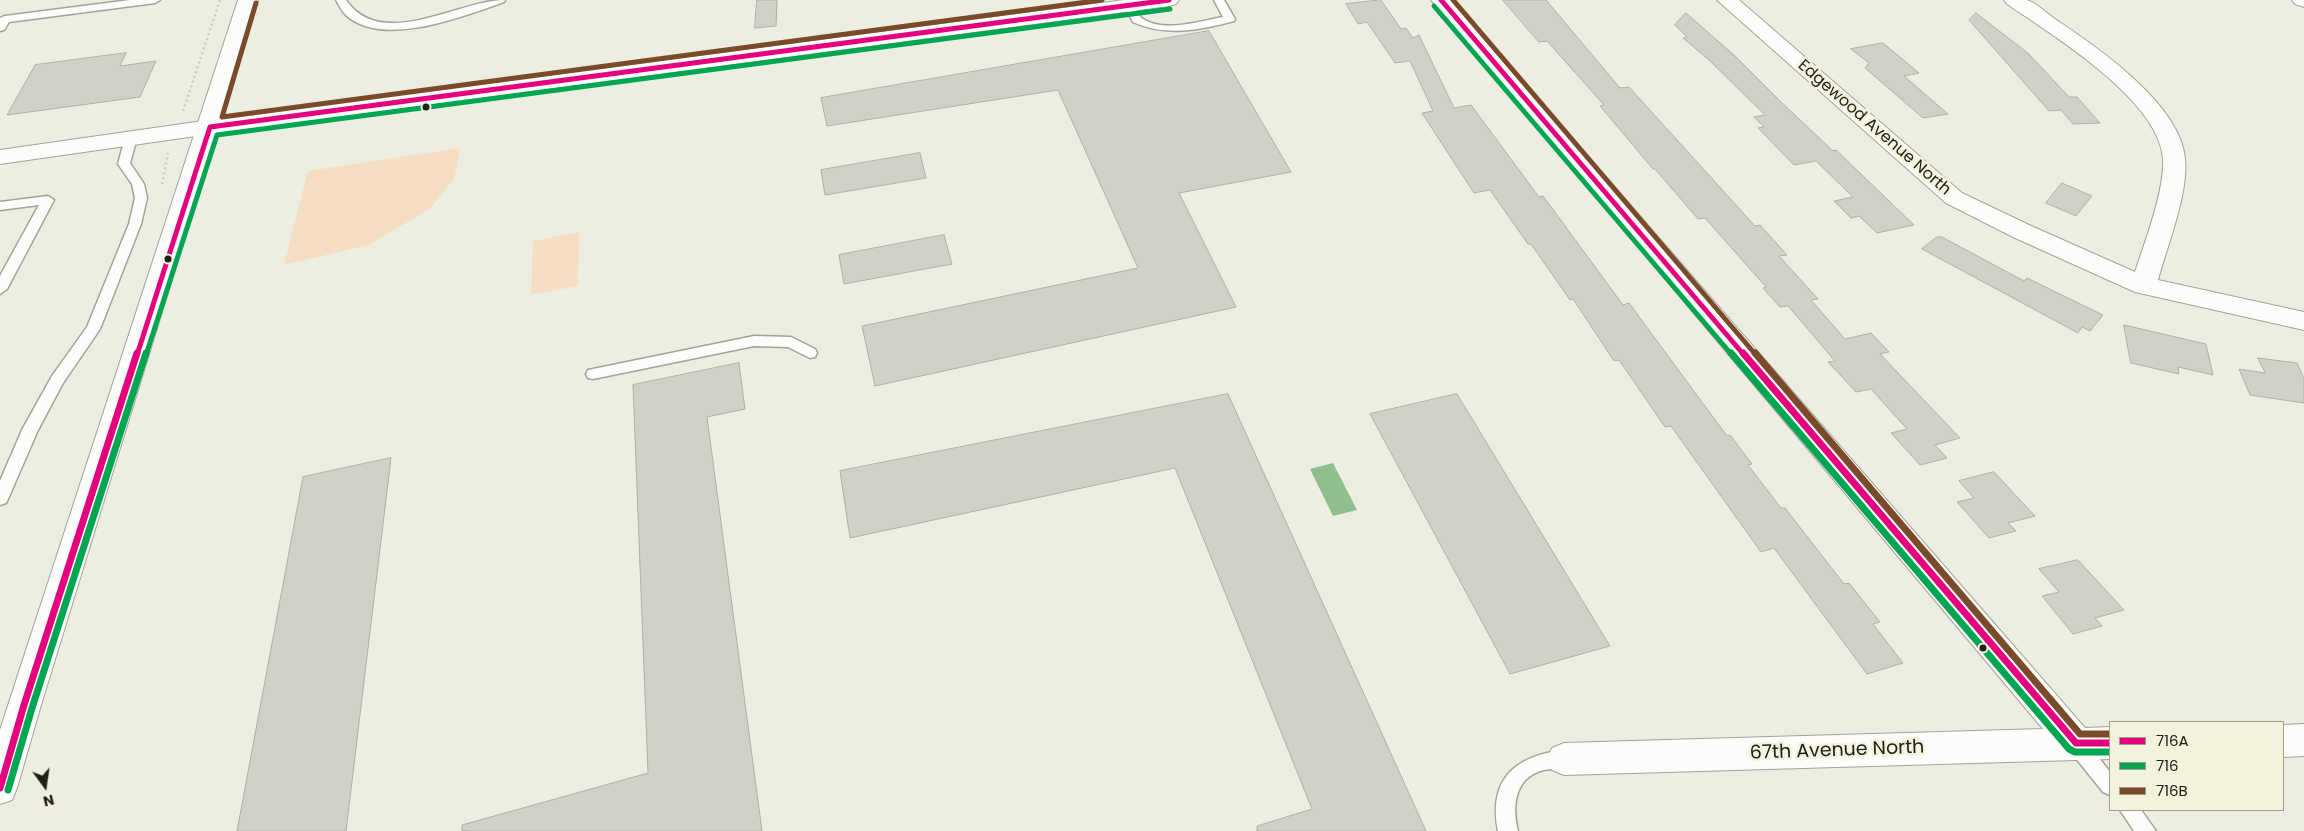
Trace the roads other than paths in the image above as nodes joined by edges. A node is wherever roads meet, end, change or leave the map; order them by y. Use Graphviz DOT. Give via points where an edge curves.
graph roads {
  1 [pos="156,0"];
  2 [pos="248,0"];
  3 [pos="341,0"];
  4 [pos="500,0"];
  5 [pos="1169,0"];
  6 [pos="1219,0"];
  7 [pos="1441,0"];
  8 [pos="1727,0"];
  9 [pos="2014,0"];
  10 [pos="1129,5"];
  11 [pos="2,22"];
  12 [pos="210,126"];
  13 [pos="131,138"];
  14 [pos="0,157"];
  15 [pos="0,206"];
  16 [pos="2144,286"];
  17 [pos="0,289"];
  18 [pos="2304,321"];
  19 [pos="810,353"];
  20 [pos="593,374"];
  21 [pos="0,499"];
  22 [pos="2304,740"];
  23 [pos="2284,741"];
  24 [pos="2109,743"];
  25 [pos="2076,744"];
  26 [pos="1564,759"];
  27 [pos="2109,785"];
  28 [pos="0,788"];
  29 [pos="2130,811"];
  30 [pos="1508,831"];
  31 [pos="2146,831"];
  1 -- 11 [label="lane"];
  2 -- 12 [label="street"];
  3 -- 4 [label="lane" via="352,15 391,26 436,20"];
  5 -- 10 [label="street"];
  6 -- 10 [label="lane" via="1230,19 1170,28 1155,28 1137,20"];
  7 -- 25 [label="street"];
  8 -- 16 [label="street, Edgewood Avenue North" via="1954,198"];
  9 -- 16 [label="street" via="2120,78 2147,104 2165,132 2174,157 2172,184"];
  10 -- 12 [label="street" via="782,45"];
  12 -- 13 [label="street"];
  12 -- 28 [label="street"];
  13 -- 14 [label="street"];
  13 -- 21 [label="lane" via="124,164 138,184 141,198 135,224 93,329 57,380 30,430"];
  15 -- 17 [label="lane" via="48,200"];
  16 -- 18 [label="street, Edgewood Avenue North"];
  19 -- 20 [label="lane" via="791,342 754,341"];
  22 -- 23 [label="street"];
  24 -- 25 [label="street, 67th Avenue North"];
  25 -- 26 [label="street, 67th Avenue North"];
  25 -- 27 [label="lane"];
  26 -- 30 [label="lane" via="1540,763 1524,771 1512,783 1506,794 1503,814"];
  29 -- 31 [label="lane"];
}
